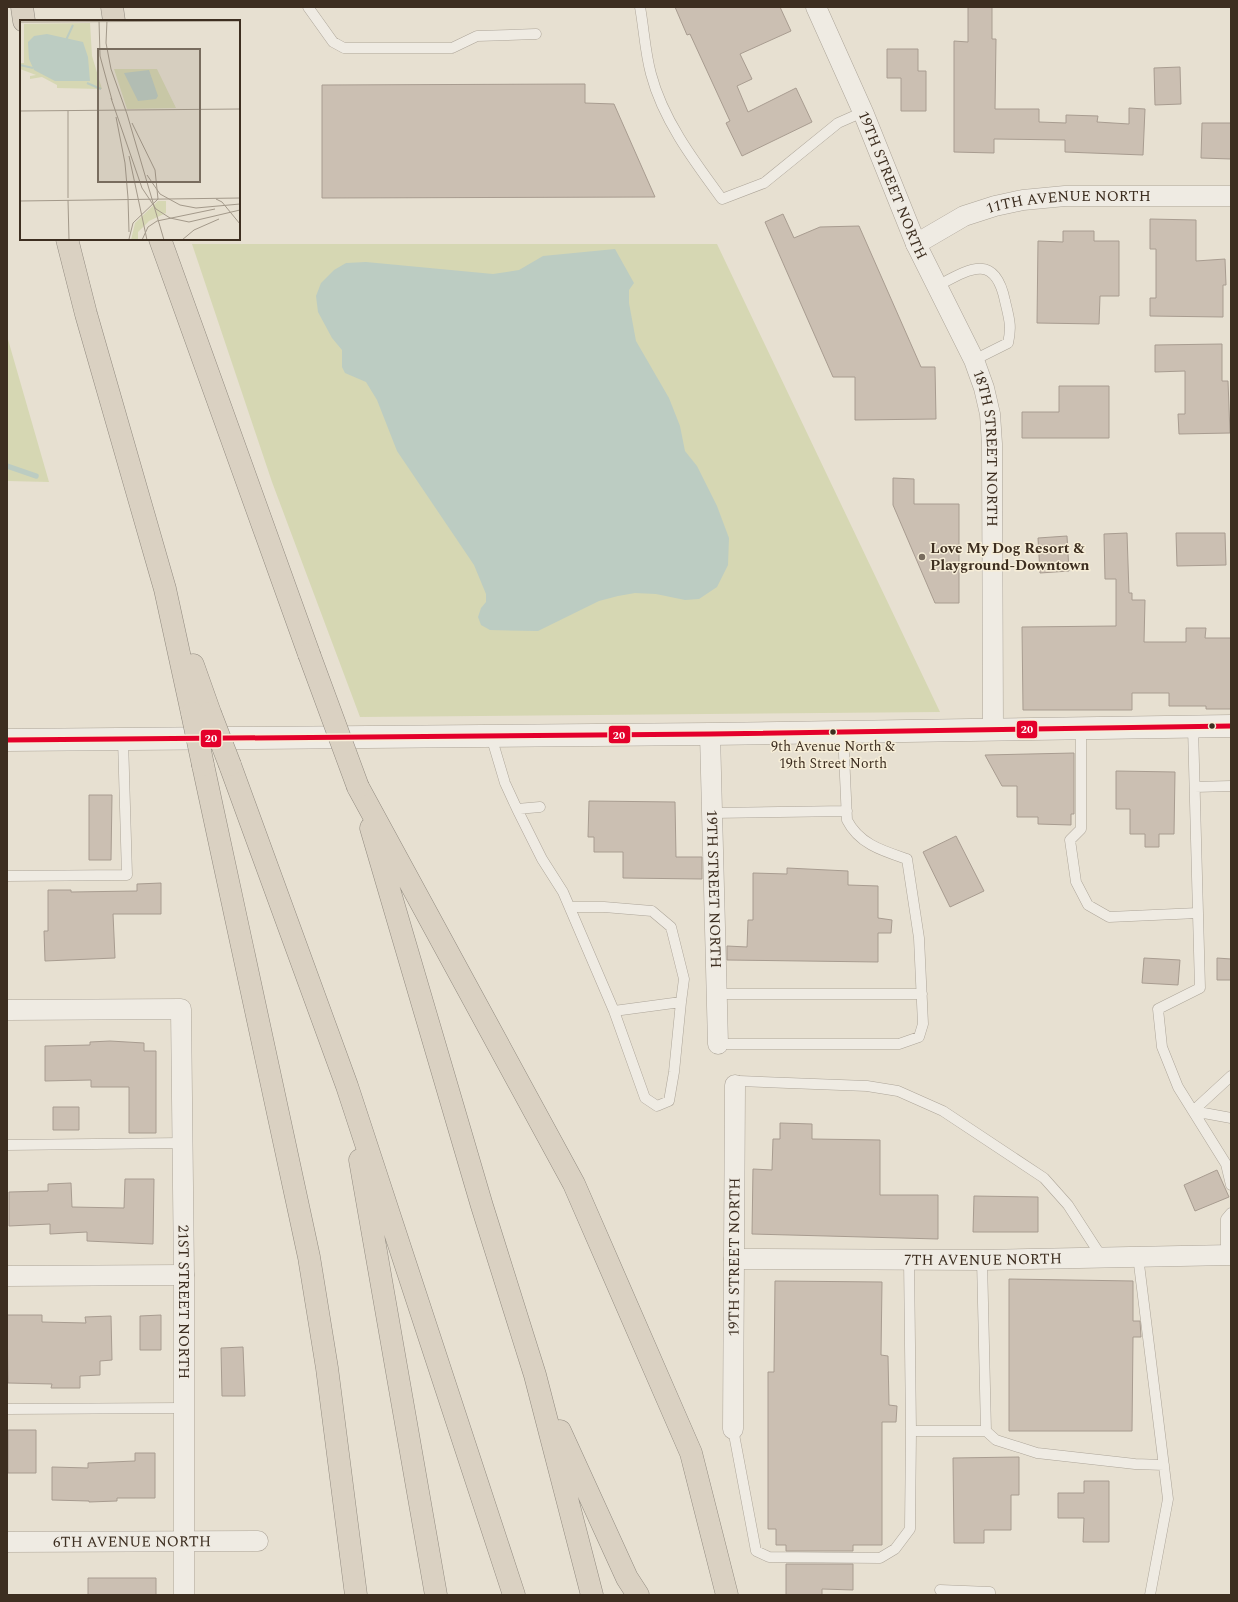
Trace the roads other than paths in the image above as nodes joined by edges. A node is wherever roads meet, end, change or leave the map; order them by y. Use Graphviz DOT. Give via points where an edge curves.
graph roads {
  1 [pos="22,7"];
  2 [pos="112,7"];
  3 [pos="308,7"];
  4 [pos="640,7"];
  5 [pos="816,7"];
  6 [pos="24,20"];
  7 [pos="114,20"];
  8 [pos="536,34"];
  9 [pos="863,112"];
  10 [pos="1231,196"];
  11 [pos="67,240"];
  12 [pos="160,240"];
  13 [pos="916,244"];
  14 [pos="937,286"];
  15 [pos="974,360"];
  16 [pos="201,712"];
  17 [pos="1231,726"];
  18 [pos="1193,727"];
  19 [pos="1080,728"];
  20 [pos="993,729"];
  21 [pos="843,732"];
  22 [pos="710,734"];
  23 [pos="491,736"];
  24 [pos="123,739"];
  25 [pos="7,740"];
  26 [pos="1231,786"];
  27 [pos="358,787"];
  28 [pos="1195,787"];
  29 [pos="540,807"];
  30 [pos="518,809"];
  31 [pos="847,811"];
  32 [pos="712,813"];
  33 [pos="7,876"];
  34 [pos="570,907"];
  35 [pos="1198,913"];
  36 [pos="716,994"];
  37 [pos="922,994"];
  38 [pos="681,1002"];
  39 [pos="7,1010"];
  40 [pos="614,1011"];
  41 [pos="718,1044"];
  42 [pos="1231,1076"];
  43 [pos="734,1085"];
  44 [pos="348,1086"];
  45 [pos="1193,1111"];
  46 [pos="1231,1118"];
  47 [pos="182,1143"];
  48 [pos="7,1144"];
  49 [pos="1228,1164"];
  50 [pos="1231,1185"];
  51 [pos="1231,1213"];
  52 [pos="1228,1255"];
  53 [pos="1101,1256"];
  54 [pos="1138,1256"];
  55 [pos="734,1258"];
  56 [pos="909,1259"];
  57 [pos="982,1260"];
  58 [pos="184,1275"];
  59 [pos="7,1276"];
  60 [pos="535,1375"];
  61 [pos="184,1408"];
  62 [pos="7,1409"];
  63 [pos="733,1429"];
  64 [pos="911,1431"];
  65 [pos="986,1431"];
  66 [pos="1164,1465"];
  67 [pos="183,1541"];
  68 [pos="258,1541"];
  69 [pos="7,1542"];
  70 [pos="940,1590"];
  71 [pos="184,1595"];
  72 [pos="356,1595"];
  73 [pos="436,1595"];
  74 [pos="514,1595"];
  75 [pos="592,1595"];
  76 [pos="638,1595"];
  77 [pos="727,1595"];
  78 [pos="990,1595"];
  79 [pos="1150,1595"];
  1 -- 6 [label="highway"];
  2 -- 7 [label="highway"];
  3 -- 8 [label="lane" via="333,42 344,48 452,48 478,36"];
  4 -- 9 [label="lane" via="650,72 658,96 697,165 722,198 764,183 838,123"];
  5 -- 9 [label="street, 19TH STREET NORTH"];
  9 -- 13 [label="street, 19TH STREET NORTH"];
  10 -- 13 [label="street, 11TH AVENUE NORTH" via="1065,196 1024,200 964,216"];
  11 -- 16 [label="highway" via="88,321"];
  12 -- 27 [label="highway, bridge"];
  13 -- 14 [label="street, 19TH STREET NORTH"];
  14 -- 15 [label="street, 19TH STREET NORTH"];
  14 -- 15 [label="lane" via="969,270 987,270 996,274 1003,290 1011,328 1008,343"];
  15 -- 20 [label="street, 18TH STREET NORTH" via="990,414 992,444"];
  16 -- 44 [label="highway, bridge" via="230,764"];
  16 -- 72 [label="highway, bridge" via="203,765 309,1257 327,1368"];
  17 -- 18 [label="street"];
  18 -- 19 [label="street"];
  18 -- 28 [label="lane"];
  19 -- 20 [label="street"];
  19 -- 35 [label="lane" via="1080,829 1070,840 1076,882 1088,905 1109,917"];
  20 -- 21 [label="street"];
  21 -- 22 [label="street"];
  21 -- 31 [label="lane"];
  22 -- 23 [label="street"];
  22 -- 32 [label="street, 19TH STREET NORTH"];
  23 -- 24 [label="street"];
  23 -- 30 [label="lane" via="505,783"];
  24 -- 25 [label="street"];
  24 -- 33 [label="lane" via="127,875"];
  26 -- 28 [label="lane"];
  27 -- 60 [label="highway" via="482,1206"];
  27 -- 77 [label="highway" via="574,1184 691,1453"];
  28 -- 35 [label="lane"];
  29 -- 30 [label="lane"];
  30 -- 34 [label="lane" via="542,859"];
  31 -- 32 [label="lane"];
  31 -- 37 [label="lane" via="847,820 852,830 871,846 907,859 919,938"];
  32 -- 36 [label="street, 19TH STREET NORTH"];
  34 -- 38 [label="lane" via="652,911 671,927 684,979"];
  34 -- 40 [label="lane"];
  35 -- 45 [label="lane" via="1200,988 1158,1009 1162,1046 1178,1086"];
  36 -- 37 [label="lane"];
  36 -- 41 [label="street, 19TH STREET NORTH"];
  37 -- 41 [label="lane" via="923,1024 919,1037 899,1044"];
  38 -- 40 [label="lane"];
  38 -- 40 [label="lane" via="669,1101 657,1106 645,1098"];
  39 -- 47 [label="street, 21ST STREET NORTH" via="181,1009"];
  42 -- 45 [label="lane"];
  43 -- 53 [label="lane" via="739,1081 867,1086 898,1091 943,1111 1044,1178 1068,1205"];
  43 -- 55 [label="street, 19TH STREET NORTH"];
  44 -- 73 [label="highway"];
  44 -- 74 [label="highway"];
  45 -- 46 [label="lane"];
  45 -- 49 [label="lane"];
  47 -- 48 [label="lane"];
  47 -- 58 [label="street, 21ST STREET NORTH"];
  49 -- 50 [label="lane"];
  51 -- 52 [label="lane" via="1226,1219"];
  52 -- 54 [label="street, 7TH AVENUE NORTH"];
  53 -- 54 [label="street, 7TH AVENUE NORTH"];
  53 -- 57 [label="street, 7TH AVENUE NORTH"];
  54 -- 66 [label="lane"];
  55 -- 56 [label="street, 7TH AVENUE NORTH"];
  55 -- 63 [label="street, 19TH STREET NORTH"];
  56 -- 57 [label="street, 7TH AVENUE NORTH"];
  56 -- 64 [label="lane"];
  57 -- 65 [label="lane"];
  58 -- 59 [label="street"];
  58 -- 61 [label="street, 21ST STREET NORTH"];
  60 -- 75 [label="highway"];
  60 -- 76 [label="highway" via="615,1551"];
  61 -- 62 [label="lane"];
  61 -- 67 [label="street, 21ST STREET NORTH"];
  63 -- 64 [label="lane" via="756,1551 768,1557 880,1558 895,1549 910,1529"];
  64 -- 65 [label="lane"];
  65 -- 66 [label="lane" via="996,1440 1037,1453"];
  66 -- 79 [label="lane" via="1168,1499"];
  67 -- 68 [label="street, 6TH AVENUE NORTH"];
  67 -- 69 [label="street, 6TH AVENUE NORTH"];
  67 -- 71 [label="street, 21ST STREET NORTH"];
  70 -- 78 [label="lane" via="990,1592"];
}
